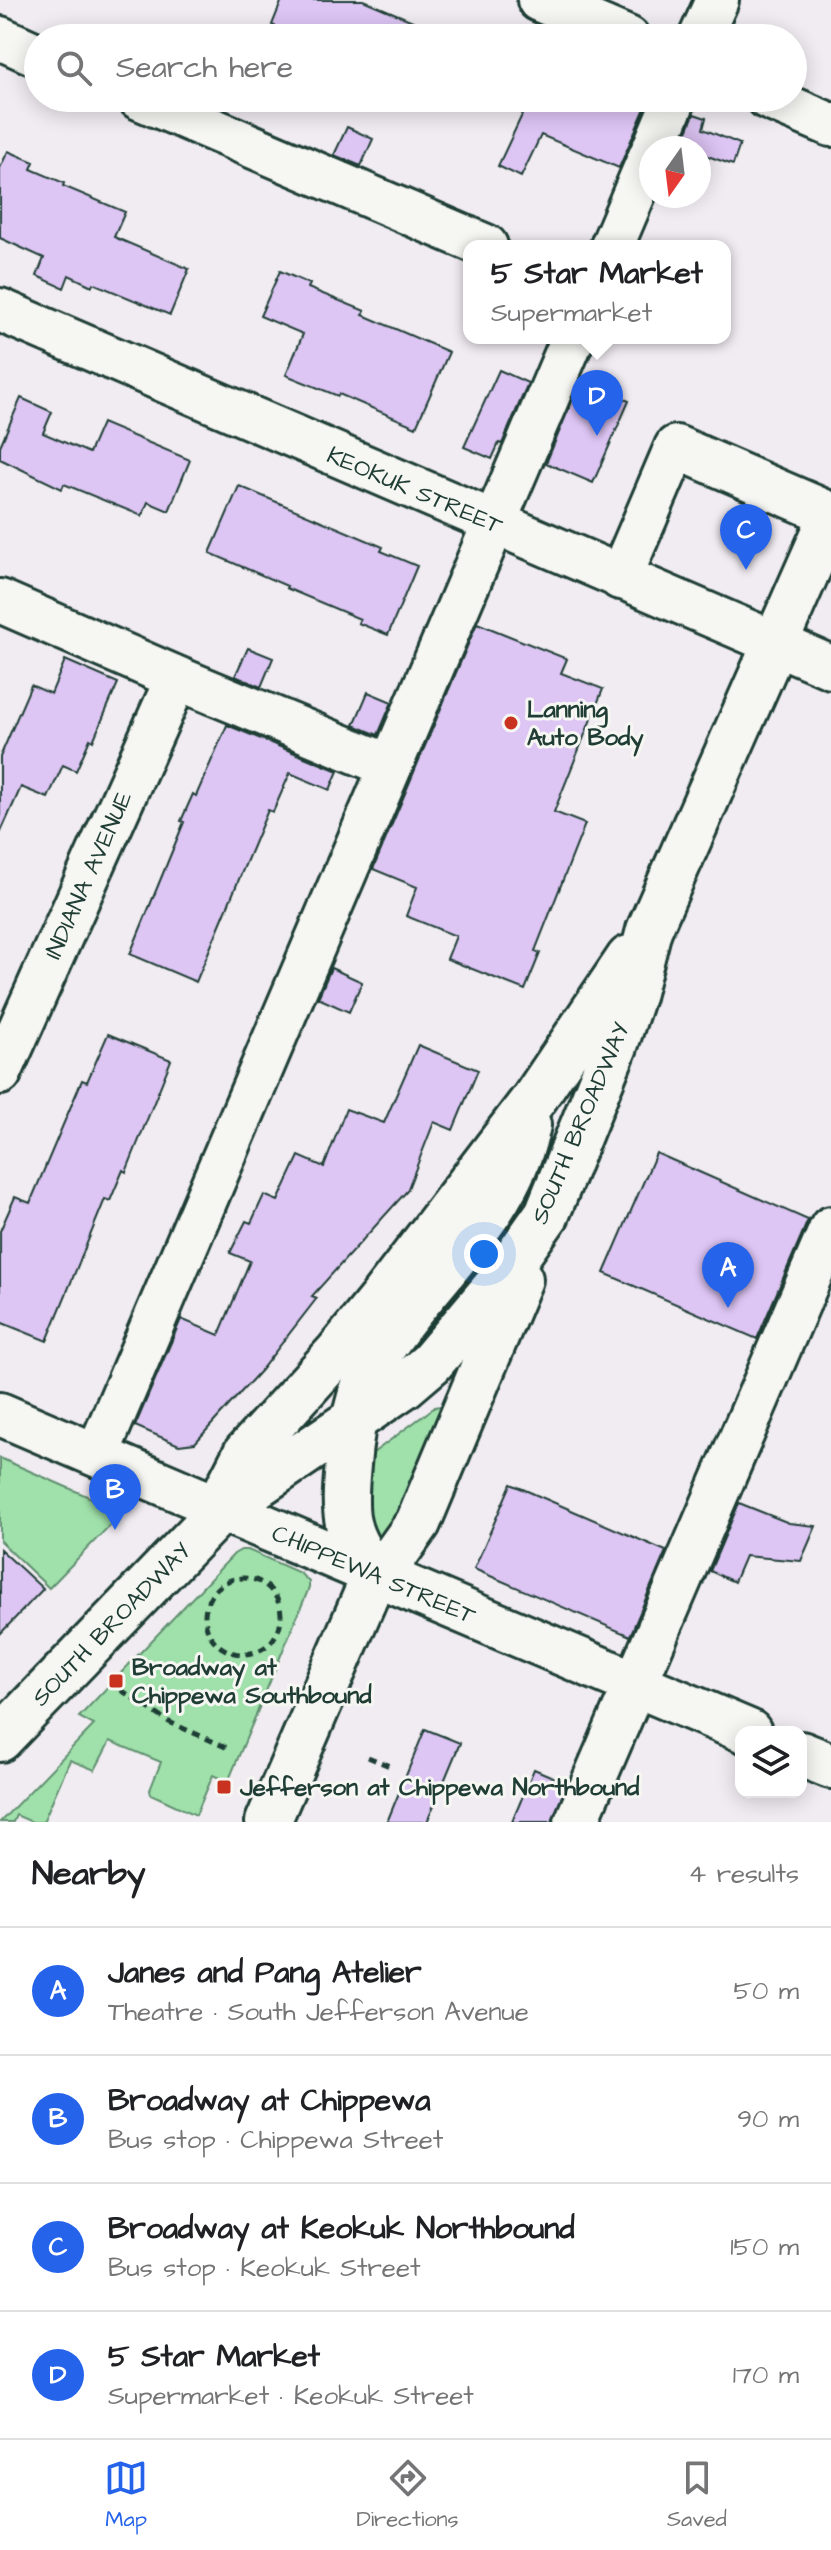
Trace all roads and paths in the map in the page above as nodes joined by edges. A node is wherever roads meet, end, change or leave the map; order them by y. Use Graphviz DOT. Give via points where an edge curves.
graph roads {
  1 [pos="539,0"];
  2 [pos="717,0"];
  3 [pos="595,24"];
  4 [pos="706,24"];
  5 [pos="0,38"];
  6 [pos="24,49"];
  7 [pos="172,112"];
  8 [pos="669,112"];
  9 [pos="801,112"];
  10 [pos="831,125"];
  11 [pos="659,136"];
  12 [pos="639,182"];
  13 [pos="472,240"];
  14 [pos="615,240"];
  15 [pos="0,310"];
  16 [pos="570,344"];
  17 [pos="831,516"];
  18 [pos="495,525"];
  19 [pos="620,578"];
  20 [pos="0,601"];
  21 [pos="776,643"];
  22 [pos="831,667"];
  23 [pos="177,678"];
  24 [pos="390,766"];
  25 [pos="649,930"];
  26 [pos="0,1073"];
  27 [pos="534,1099"];
  28 [pos="547,1214"];
  29 [pos="831,1228"];
  30 [pos="0,1414"];
  31 [pos="354,1421"];
  32 [pos="97,1455"];
  33 [pos="222,1509"];
  34 [pos="263,1567"];
  35 [pos="375,1574"];
  36 [pos="257,1581"];
  37 [pos="635,1684"];
  38 [pos="121,1690"];
  39 [pos="735,1726"];
  40 [pos="0,1739"];
  41 [pos="228,1748"];
  42 [pos="807,1756"];
  43 [pos="368,1757"];
  44 [pos="831,1766"];
  45 [pos="392,1767"];
  46 [pos="268,1822"];
  47 [pos="576,1822"];
  1 -- 3 [label="street"];
  2 -- 4 [label="street"];
  5 -- 6 [label="street"];
  7 -- 13 [label="street"];
  8 -- 11 [label="street"];
  9 -- 10 [label="street"];
  12 -- 14 [label="street"];
  15 -- 18 [label="street, KEOKUK STREET"];
  16 -- 18 [label="street"];
  17 -- 19 [label="street" via="676,447"];
  17 -- 21 [label="main road, SOUTH BROADWAY"];
  18 -- 19 [label="street, KEOKUK STREET"];
  18 -- 24 [label="street"];
  19 -- 21 [label="street, KEOKUK STREET"];
  20 -- 23 [label="street"];
  21 -- 22 [label="street, KEOKUK STREET"];
  21 -- 25 [label="main road, SOUTH BROADWAY"];
  23 -- 24 [label="street"];
  23 -- 26 [label="street, INDIANA AVENUE"];
  24 -- 32 [label="street"];
  25 -- 27 [label="main road, SOUTH BROADWAY"];
  25 -- 28 [label="main road, SOUTH BROADWAY" via="615,1046"];
  27 -- 31 [label="main road" via="512,1174 490,1213 382,1349"];
  27 -- 33 [label="main road, SOUTH BROADWAY" via="338,1352 246,1453"];
  28 -- 31 [label="main road, SOUTH BROADWAY" via="497,1285 431,1363"];
  28 -- 35 [label="main road" via="418,1523"];
  29 -- 37 [label="street"];
  30 -- 32 [label="street, CHIPPEWA STREET"];
  31 -- 33 [label="main road, SOUTH BROADWAY"];
  31 -- 35 [label="main road" via="346,1523 357,1551"];
  32 -- 33 [label="street, CHIPPEWA STREET"];
  33 -- 35 [label="main road, CHIPPEWA STREET"];
  33 -- 40 [label="main road, SOUTH BROADWAY"];
  34 -- 36 [label="path"];
  35 -- 37 [label="main road, CHIPPEWA STREET"];
  35 -- 46 [label="main road"];
  36 -- 36 [label="path" via="276,1598 277,1632 259,1650 233,1653 221,1647 206,1626 208,1600 225,1582"];
  37 -- 39 [label="main road, CHIPPEWA STREET"];
  37 -- 47 [label="street"];
  38 -- 41 [label="path" via="169,1722"];
  42 -- 44 [label="main road"];
  43 -- 45 [label="path"];
}
